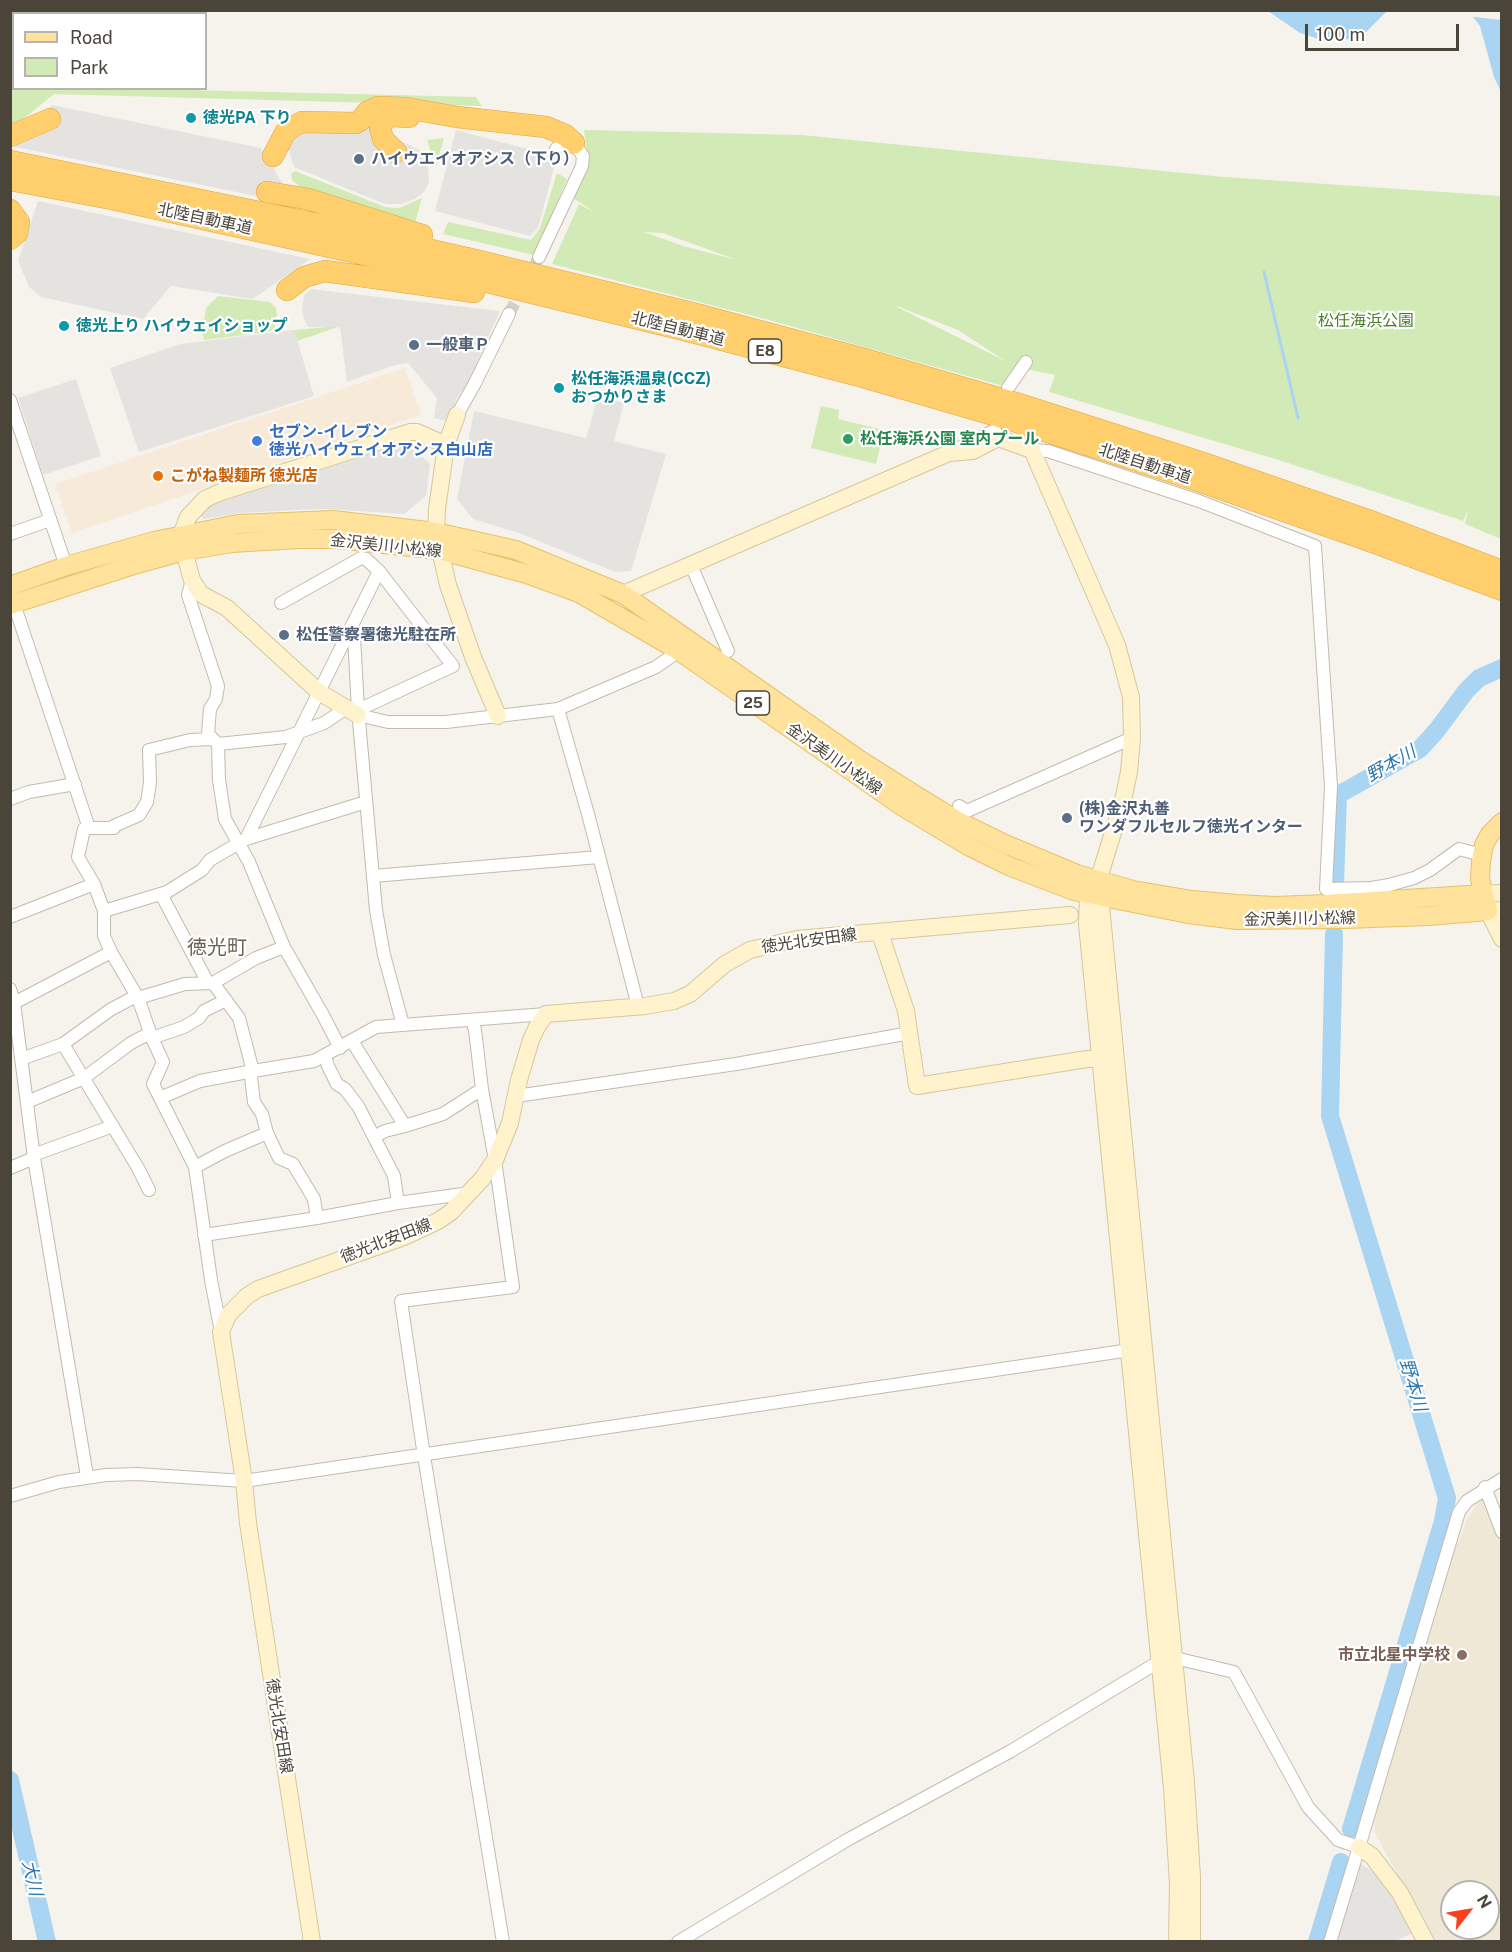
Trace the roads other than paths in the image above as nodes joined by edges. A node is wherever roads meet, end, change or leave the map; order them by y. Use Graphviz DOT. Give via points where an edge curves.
graph roads {
  1 [pos="50,119"];
  2 [pos="10,136"];
  3 [pos="565,146"];
  4 [pos="396,152"];
  5 [pos="273,156"];
  6 [pos="10,161"];
  7 [pos="10,180"];
  8 [pos="267,192"];
  9 [pos="10,210"];
  10 [pos="13,246"];
  11 [pos="539,257"];
  12 [pos="286,290"];
  13 [pos="509,314"];
  14 [pos="690,322"];
  15 [pos="1026,362"];
  16 [pos="1008,388"];
  17 [pos="10,400"];
  18 [pos="457,415"];
  19 [pos="995,430"];
  20 [pos="446,445"];
  21 [pos="1032,450"];
  22 [pos="963,453"];
  23 [pos="50,520"];
  24 [pos="10,534"];
  25 [pos="437,541"];
  26 [pos="182,543"];
  27 [pos="691,565"];
  28 [pos="66,566"];
  29 [pos="380,571"];
  30 [pos="1502,571"];
  31 [pos="192,580"];
  32 [pos="1502,590"];
  33 [pos="623,594"];
  34 [pos="12,598"];
  35 [pos="281,603"];
  36 [pos="350,629"];
  37 [pos="679,651"];
  38 [pos="728,651"];
  39 [pos="473,657"];
  40 [pos="453,666"];
  41 [pos="319,692"];
  42 [pos="558,709"];
  43 [pos="354,712"];
  44 [pos="498,716"];
  45 [pos="297,734"];
  46 [pos="1132,738"];
  47 [pos="216,741"];
  48 [pos="75,784"];
  49 [pos="10,799"];
  50 [pos="366,802"];
  51 [pos="958,806"];
  52 [pos="1502,822"];
  53 [pos="89,828"];
  54 [pos="242,841"];
  55 [pos="1482,855"];
  56 [pos="599,857"];
  57 [pos="373,876"];
  58 [pos="94,884"];
  59 [pos="1096,891"];
  60 [pos="161,894"];
  61 [pos="1494,902"];
  62 [pos="104,911"];
  63 [pos="1070,915"];
  64 [pos="10,917"];
  65 [pos="880,933"];
  66 [pos="1502,939"];
  67 [pos="284,947"];
  68 [pos="111,952"];
  69 [pos="210,983"];
  70 [pos="10,989"];
  71 [pos="137,997"];
  72 [pos="226,1000"];
  73 [pos="14,1003"];
  74 [pos="638,1006"];
  75 [pos="546,1014"];
  76 [pos="472,1020"];
  77 [pos="403,1025"];
  78 [pos="910,1033"];
  79 [pos="151,1036"];
  80 [pos="352,1041"];
  81 [pos="63,1044"];
  82 [pos="340,1048"];
  83 [pos="325,1056"];
  84 [pos="21,1059"];
  85 [pos="1108,1059"];
  86 [pos="253,1071"];
  87 [pos="84,1078"];
  88 [pos="482,1089"];
  89 [pos="516,1096"];
  90 [pos="160,1098"];
  91 [pos="27,1102"];
  92 [pos="113,1126"];
  93 [pos="405,1126"];
  94 [pos="267,1133"];
  95 [pos="374,1137"];
  96 [pos="34,1157"];
  97 [pos="495,1160"];
  98 [pos="10,1167"];
  99 [pos="195,1167"];
  100 [pos="149,1190"];
  101 [pos="470,1193"];
  102 [pos="398,1203"];
  103 [pos="317,1218"];
  104 [pos="204,1235"];
  105 [pos="221,1332"];
  106 [pos="1145,1348"];
  107 [pos="1128,1349"];
  108 [pos="424,1456"];
  109 [pos="87,1476"];
  110 [pos="1502,1479"];
  111 [pos="243,1481"];
  112 [pos="1485,1487"];
  113 [pos="10,1496"];
  114 [pos="1502,1532"];
  115 [pos="1168,1660"];
  116 [pos="1359,1847"];
  117 [pos="312,1941"];
  118 [pos="503,1941"];
  119 [pos="678,1941"];
  120 [pos="1177,1941"];
  121 [pos="1192,1941"];
  122 [pos="1330,1941"];
  123 [pos="1426,1941"];
  1 -- 2 [label="highway"];
  3 -- 4 [label="highway" via="555,133 546,131 391,116 381,124 380,134"];
  3 -- 5 [label="highway" via="565,135 546,127 378,107 356,123 302,122 285,133"];
  3 -- 11 [label="street" via="583,156 582,166"];
  6 -- 14 [label="highway, 北陸自動車道 / E8" via="475,260"];
  7 -- 14 [label="highway, 北陸自動車道 / E8"];
  8 -- 14 [label="highway" via="308,199 464,249 664,303"];
  9 -- 10 [label="highway" via="19,222"];
  12 -- 14 [label="highway" via="314,272 325,271"];
  13 -- 18 [label="street"];
  14 -- 30 [label="highway, 北陸自動車道 / E8" via="864,359 1063,418 1384,526"];
  14 -- 32 [label="highway, 北陸自動車道 / E8" via="1218,488"];
  15 -- 16 [label="street"];
  17 -- 23 [label="street"];
  18 -- 20 [label="street"];
  19 -- 22 [label="street" via="961,447"];
  20 -- 25 [label="street"];
  20 -- 26 [label="street" via="410,432 221,492 205,499 188,517"];
  21 -- 22 [label="street" via="998,438"];
  21 -- 46 [label="street" via="1117,645 1131,697"];
  21 -- 55 [label="street" via="1048,451 1199,501 1315,546 1331,786 1326,889 1371,888 1414,878 1459,849"];
  22 -- 27 [label="street" via="949,453"];
  23 -- 24 [label="street"];
  23 -- 28 [label="street"];
  25 -- 26 [label="main road, 金沢美川小松線 / 25" via="333,520 312,520 238,524"];
  25 -- 33 [label="main road, 金沢美川小松線 / 25" via="516,550"];
  25 -- 37 [label="main road, 金沢美川小松線 / 25" via="579,593"];
  25 -- 39 [label="street"];
  26 -- 28 [label="main road, 金沢美川小松線 / 25"];
  26 -- 31 [label="street"];
  26 -- 34 [label="main road, 金沢美川小松線 / 25" via="137,564"];
  27 -- 33 [label="street"];
  27 -- 38 [label="street"];
  28 -- 34 [label="main road, 金沢美川小松線 / 25"];
  29 -- 35 [label="street" via="361,558"];
  29 -- 36 [label="street"];
  29 -- 40 [label="street"];
  31 -- 41 [label="street" via="201,594 227,608"];
  31 -- 47 [label="street" via="188,595 218,686 210,709 208,734"];
  33 -- 59 [label="main road, 金沢美川小松線 / 25" via="861,760 942,811 1005,844 1077,874"];
  34 -- 48 [label="street"];
  36 -- 41 [label="street"];
  36 -- 43 [label="street" via="354,636"];
  37 -- 42 [label="street" via="656,667"];
  37 -- 59 [label="main road, 金沢美川小松線 / 25" via="903,807 968,846 1011,867"];
  39 -- 40 [label="street"];
  39 -- 44 [label="street"];
  40 -- 43 [label="street"];
  41 -- 43 [label="street"];
  41 -- 45 [label="street"];
  42 -- 44 [label="street"];
  42 -- 56 [label="street"];
  43 -- 44 [label="street" via="388,722 446,722"];
  43 -- 45 [label="street"];
  43 -- 50 [label="street"];
  45 -- 47 [label="street"];
  45 -- 54 [label="street"];
  46 -- 51 [label="street" via="967,812"];
  46 -- 59 [label="street" via="1123,800"];
  47 -- 53 [label="street" via="190,740 150,750 147,802 139,815 114,828"];
  47 -- 54 [label="street" via="225,819"];
  48 -- 49 [label="street"];
  48 -- 53 [label="street"];
  50 -- 54 [label="street"];
  50 -- 57 [label="street"];
  52 -- 55 [label="main road" via="1487,839"];
  53 -- 58 [label="street" via="84,829 78,857"];
  54 -- 60 [label="street"];
  54 -- 67 [label="street"];
  55 -- 61 [label="main road" via="1480,879"];
  56 -- 57 [label="street"];
  56 -- 74 [label="street"];
  57 -- 77 [label="street" via="384,955"];
  58 -- 62 [label="street"];
  58 -- 64 [label="street"];
  59 -- 61 [label="main road, 金沢美川小松線 / 25" via="1188,914 1238,920 1416,916"];
  59 -- 85 [label="street"];
  60 -- 62 [label="street"];
  60 -- 69 [label="street"];
  61 -- 66 [label="street"];
  62 -- 68 [label="street" via="104,936"];
  63 -- 65 [label="street"];
  65 -- 74 [label="street, 徳光北安田線" via="797,939 750,950 725,964 690,994 674,1001"];
  65 -- 78 [label="street, 徳光北安田線"];
  67 -- 69 [label="street"];
  67 -- 82 [label="street"];
  68 -- 71 [label="street"];
  68 -- 73 [label="street"];
  69 -- 71 [label="street" via="184,984"];
  69 -- 72 [label="street"];
  70 -- 73 [label="street"];
  71 -- 79 [label="street"];
  71 -- 81 [label="street" via="110,1010"];
  72 -- 79 [label="street" via="184,1027"];
  72 -- 86 [label="street" via="239,1018"];
  73 -- 84 [label="street"];
  74 -- 75 [label="street, 徳光北安田線"];
  75 -- 76 [label="street"];
  75 -- 89 [label="street, 徳光北安田線" via="531,1040"];
  76 -- 77 [label="street"];
  76 -- 88 [label="street"];
  77 -- 80 [label="street" via="376,1027"];
  78 -- 85 [label="street, 徳光北安田線" via="917,1086"];
  78 -- 89 [label="street" via="736,1064"];
  79 -- 87 [label="street" via="131,1043"];
  79 -- 90 [label="street" via="163,1062 153,1084"];
  80 -- 82 [label="street"];
  80 -- 93 [label="street"];
  81 -- 84 [label="street"];
  81 -- 87 [label="street"];
  82 -- 83 [label="street"];
  83 -- 86 [label="street"];
  83 -- 95 [label="street" via="337,1084 358,1106"];
  84 -- 91 [label="street"];
  85 -- 106 [label="street"];
  85 -- 107 [label="street"];
  86 -- 90 [label="street" via="200,1081"];
  86 -- 94 [label="street" via="250,1077 254,1102"];
  87 -- 91 [label="street"];
  87 -- 92 [label="street"];
  88 -- 93 [label="street" via="443,1114"];
  88 -- 97 [label="street"];
  89 -- 97 [label="street, 徳光北安田線"];
  90 -- 99 [label="street"];
  91 -- 96 [label="street"];
  92 -- 96 [label="street"];
  92 -- 100 [label="street"];
  93 -- 95 [label="street"];
  94 -- 99 [label="street"];
  94 -- 103 [label="street" via="279,1158 293,1164 314,1199"];
  95 -- 102 [label="street" via="393,1176"];
  96 -- 98 [label="street"];
  96 -- 109 [label="street"];
  97 -- 101 [label="street, 徳光北安田線"];
  97 -- 108 [label="street" via="513,1287 401,1301"];
  99 -- 104 [label="street"];
  101 -- 102 [label="street"];
  101 -- 105 [label="street, 徳光北安田線" via="451,1212 426,1228 258,1289 228,1315"];
  102 -- 103 [label="street"];
  103 -- 104 [label="street"];
  104 -- 105 [label="street"];
  105 -- 111 [label="street, 徳光北安田線"];
  106 -- 107 [label="street"];
  106 -- 115 [label="street"];
  107 -- 108 [label="street"];
  107 -- 115 [label="street"];
  108 -- 111 [label="street"];
  108 -- 118 [label="street"];
  109 -- 111 [label="street" via="137,1474"];
  109 -- 113 [label="street"];
  110 -- 112 [label="street"];
  111 -- 117 [label="street, 徳光北安田線"];
  112 -- 114 [label="street"];
  112 -- 116 [label="street" via="1459,1512"];
  115 -- 116 [label="street" via="1234,1672 1308,1807 1338,1840"];
  115 -- 119 [label="street" via="847,1840"];
  115 -- 120 [label="street"];
  115 -- 121 [label="street" via="1191,1856"];
  116 -- 122 [label="street"];
  116 -- 123 [label="street" via="1372,1856 1400,1893"];
}
